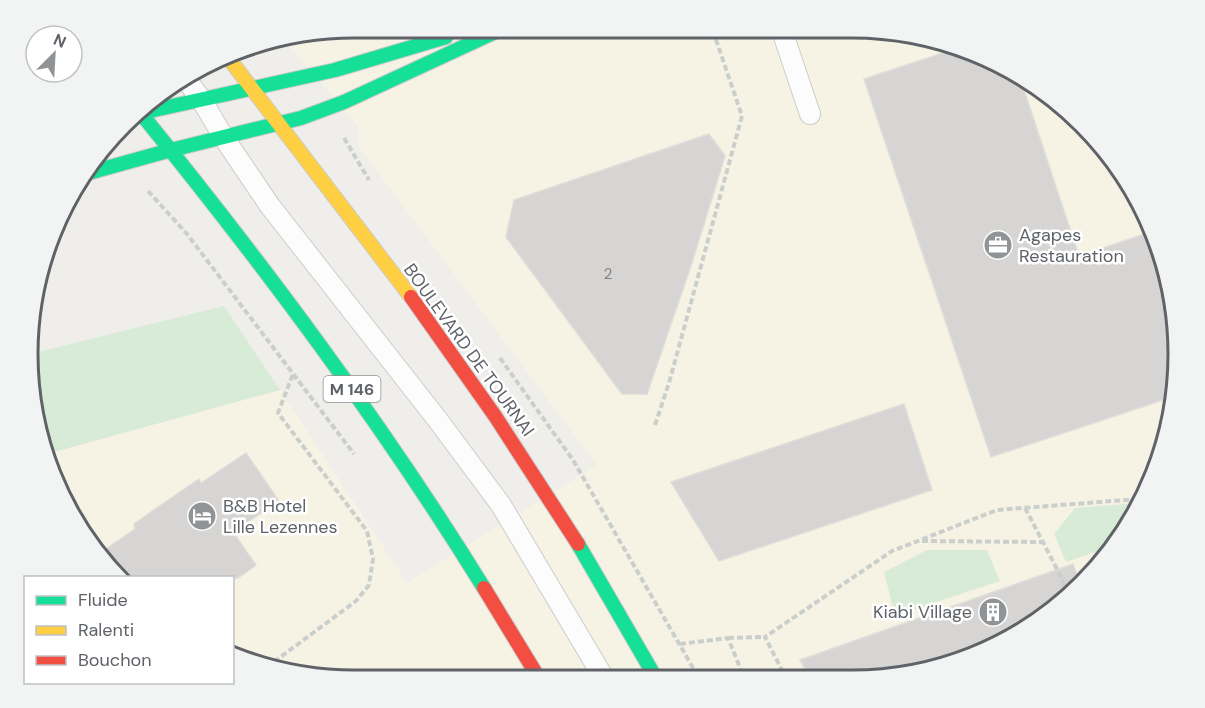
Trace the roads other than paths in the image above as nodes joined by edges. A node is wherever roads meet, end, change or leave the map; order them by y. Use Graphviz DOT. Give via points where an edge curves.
graph roads {
  1 [pos="442,38"];
  2 [pos="482,38"];
  3 [pos="784,38"];
  4 [pos="232,62"];
  5 [pos="190,84"];
  6 [pos="253,89"];
  7 [pos="201,99"];
  8 [pos="152,110"];
  9 [pos="810,114"];
  10 [pos="143,118"];
  11 [pos="280,124"];
  12 [pos="224,138"];
  13 [pos="171,150"];
  14 [pos="96,171"];
  15 [pos="534,670"];
  16 [pos="599,670"];
  17 [pos="652,670"];
  1 -- 6 [label="main road" via="335,70"];
  2 -- 11 [label="main road" via="344,102"];
  3 -- 9 [label="lane"];
  4 -- 6 [label="main road, BOULEVARD DE TOURNAI"];
  5 -- 7 [label="lane"];
  6 -- 7 [label="main road"];
  6 -- 11 [label="main road, BOULEVARD DE TOURNAI"];
  7 -- 8 [label="main road"];
  7 -- 12 [label="lane"];
  10 -- 13 [label="main road, M 146"];
  11 -- 12 [label="main road"];
  11 -- 17 [label="main road, BOULEVARD DE TOURNAI" via="470,379 571,533"];
  12 -- 13 [label="main road"];
  12 -- 16 [label="lane" via="270,206 501,505"];
  13 -- 14 [label="main road"];
  13 -- 15 [label="main road, M 146" via="301,317 398,455"];
}
